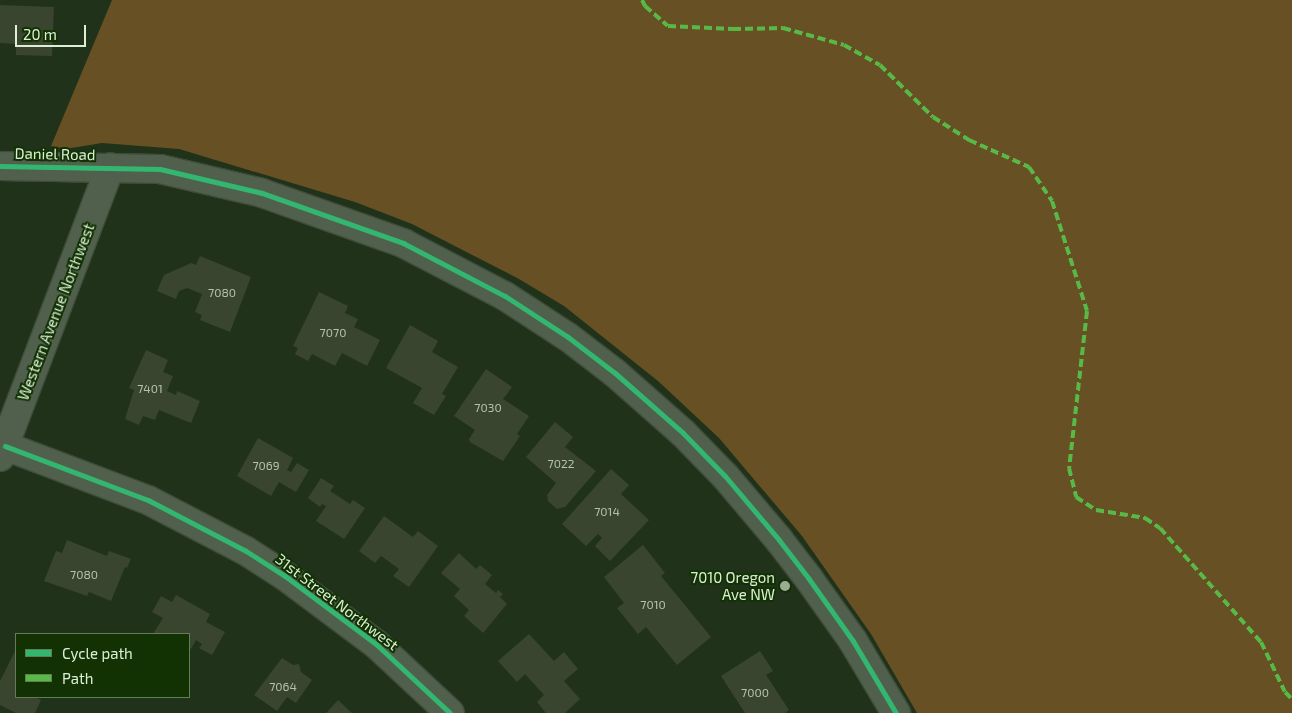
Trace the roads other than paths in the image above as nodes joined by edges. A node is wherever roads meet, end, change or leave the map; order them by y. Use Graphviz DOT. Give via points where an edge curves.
graph roads {
  1 [pos="0,166"];
  2 [pos="110,167"];
  3 [pos="2,451"];
  4 [pos="450,713"];
  5 [pos="896,713"];
  1 -- 2 [label="street, Daniel Road"];
  2 -- 3 [label="street, Western Avenue Northwest"];
  2 -- 5 [label="street, Daniel Road" via="160,169 211,180 262,193 370,230 435,257 506,296 568,337 661,413 747,501 829,607"];
  3 -- 4 [label="street, 31st Street Northwest" via="148,500 246,551 376,644"];
}
